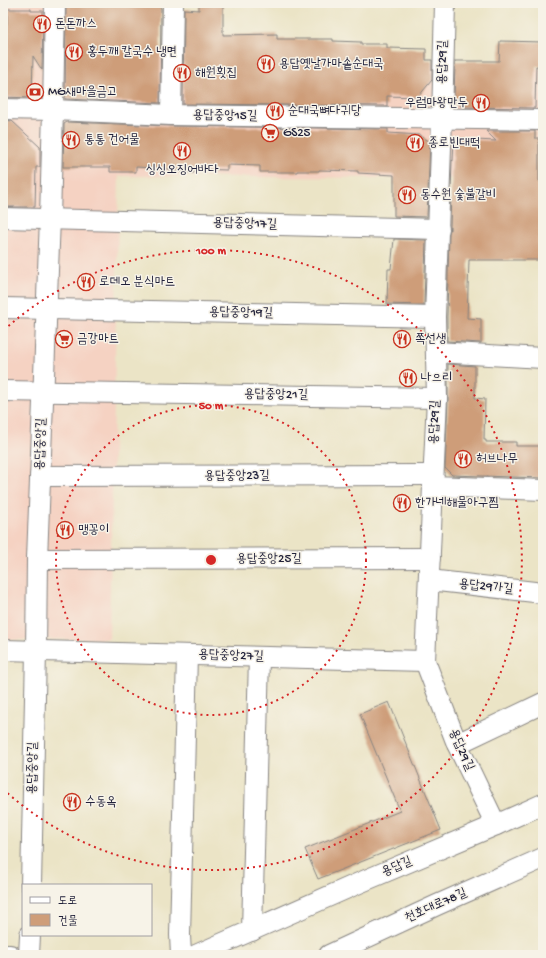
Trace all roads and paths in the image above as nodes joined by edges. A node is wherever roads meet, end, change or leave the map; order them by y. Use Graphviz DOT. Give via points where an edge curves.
graph roads {
  1 [pos="55,3"];
  2 [pos="173,3"];
  3 [pos="445,3"];
  4 [pos="3,109"];
  5 [pos="53,110"];
  6 [pos="171,115"];
  7 [pos="442,118"];
  8 [pos="543,120"];
  9 [pos="3,218"];
  10 [pos="50,218"];
  11 [pos="439,229"];
  12 [pos="3,308"];
  13 [pos="46,309"];
  14 [pos="435,318"];
  15 [pos="436,352"];
  16 [pos="543,358"];
  17 [pos="3,391"];
  18 [pos="43,392"];
  19 [pos="437,398"];
  20 [pos="40,476"];
  21 [pos="433,480"];
  22 [pos="543,490"];
  23 [pos="430,558"];
  24 [pos="37,559"];
  25 [pos="429,580"];
  26 [pos="543,593"];
  27 [pos="3,650"];
  28 [pos="36,651"];
  29 [pos="187,655"];
  30 [pos="259,657"];
  31 [pos="425,662"];
  32 [pos="543,703"];
  33 [pos="457,744"];
  34 [pos="543,804"];
  35 [pos="496,825"];
  36 [pos="543,858"];
  37 [pos="31,884"];
  38 [pos="252,931"];
  39 [pos="30,936"];
  40 [pos="3,955"];
  41 [pos="10,955"];
  42 [pos="29,955"];
  43 [pos="181,955"];
  44 [pos="196,955"];
  45 [pos="329,955"];
  1 -- 5 [label="street, 용답중앙길"];
  2 -- 6 [label="street"];
  3 -- 7 [label="street, 용답29길"];
  4 -- 5 [label="street, 용답중앙15길"];
  5 -- 6 [label="street, 용답중앙15길"];
  5 -- 10 [label="street, 용답중앙길"];
  6 -- 7 [label="street, 용답중앙15길"];
  7 -- 8 [label="street, 용답중앙15길"];
  7 -- 11 [label="street, 용답29길"];
  9 -- 10 [label="street, 용답중앙17길"];
  10 -- 11 [label="street, 용답중앙17길"];
  10 -- 13 [label="street, 용답중앙길"];
  11 -- 14 [label="street, 용답29길"];
  12 -- 13 [label="street, 용답중앙19길"];
  13 -- 14 [label="street, 용답중앙19길"];
  13 -- 18 [label="street, 용답중앙길"];
  14 -- 15 [label="street, 용답29길"];
  15 -- 16 [label="street"];
  15 -- 19 [label="street, 용답29길"];
  17 -- 18 [label="street, 용답중앙21길"];
  18 -- 19 [label="street, 용답중앙21길"];
  18 -- 20 [label="street, 용답중앙길"];
  19 -- 21 [label="street, 용답29길"];
  20 -- 21 [label="street, 용답중앙23길"];
  20 -- 24 [label="street, 용답중앙길"];
  21 -- 22 [label="street, 용답중앙23길"];
  21 -- 23 [label="street, 용답29길"];
  23 -- 24 [label="street, 용답중앙25길"];
  23 -- 25 [label="street, 용답29길"];
  24 -- 28 [label="street, 용답중앙길"];
  25 -- 26 [label="street, 용답29가길"];
  25 -- 31 [label="street, 용답29길"];
  27 -- 28 [label="street, 용답중앙27길"];
  28 -- 29 [label="street, 용답중앙27길"];
  28 -- 37 [label="street, 용답중앙길"];
  29 -- 30 [label="street, 용답중앙27길"];
  29 -- 43 [label="street"];
  30 -- 31 [label="street, 용답중앙27길"];
  30 -- 38 [label="street"];
  31 -- 33 [label="street, 용답29길"];
  32 -- 33 [label="street"];
  33 -- 35 [label="street, 용답29길"];
  34 -- 35 [label="street, 용답길"];
  35 -- 38 [label="street, 용답길"];
  36 -- 45 [label="street, 천호대로78길"];
  38 -- 44 [label="street, 용답길"];
  39 -- 42 [label="street"];
  40 -- 41 [label="street"];
}
